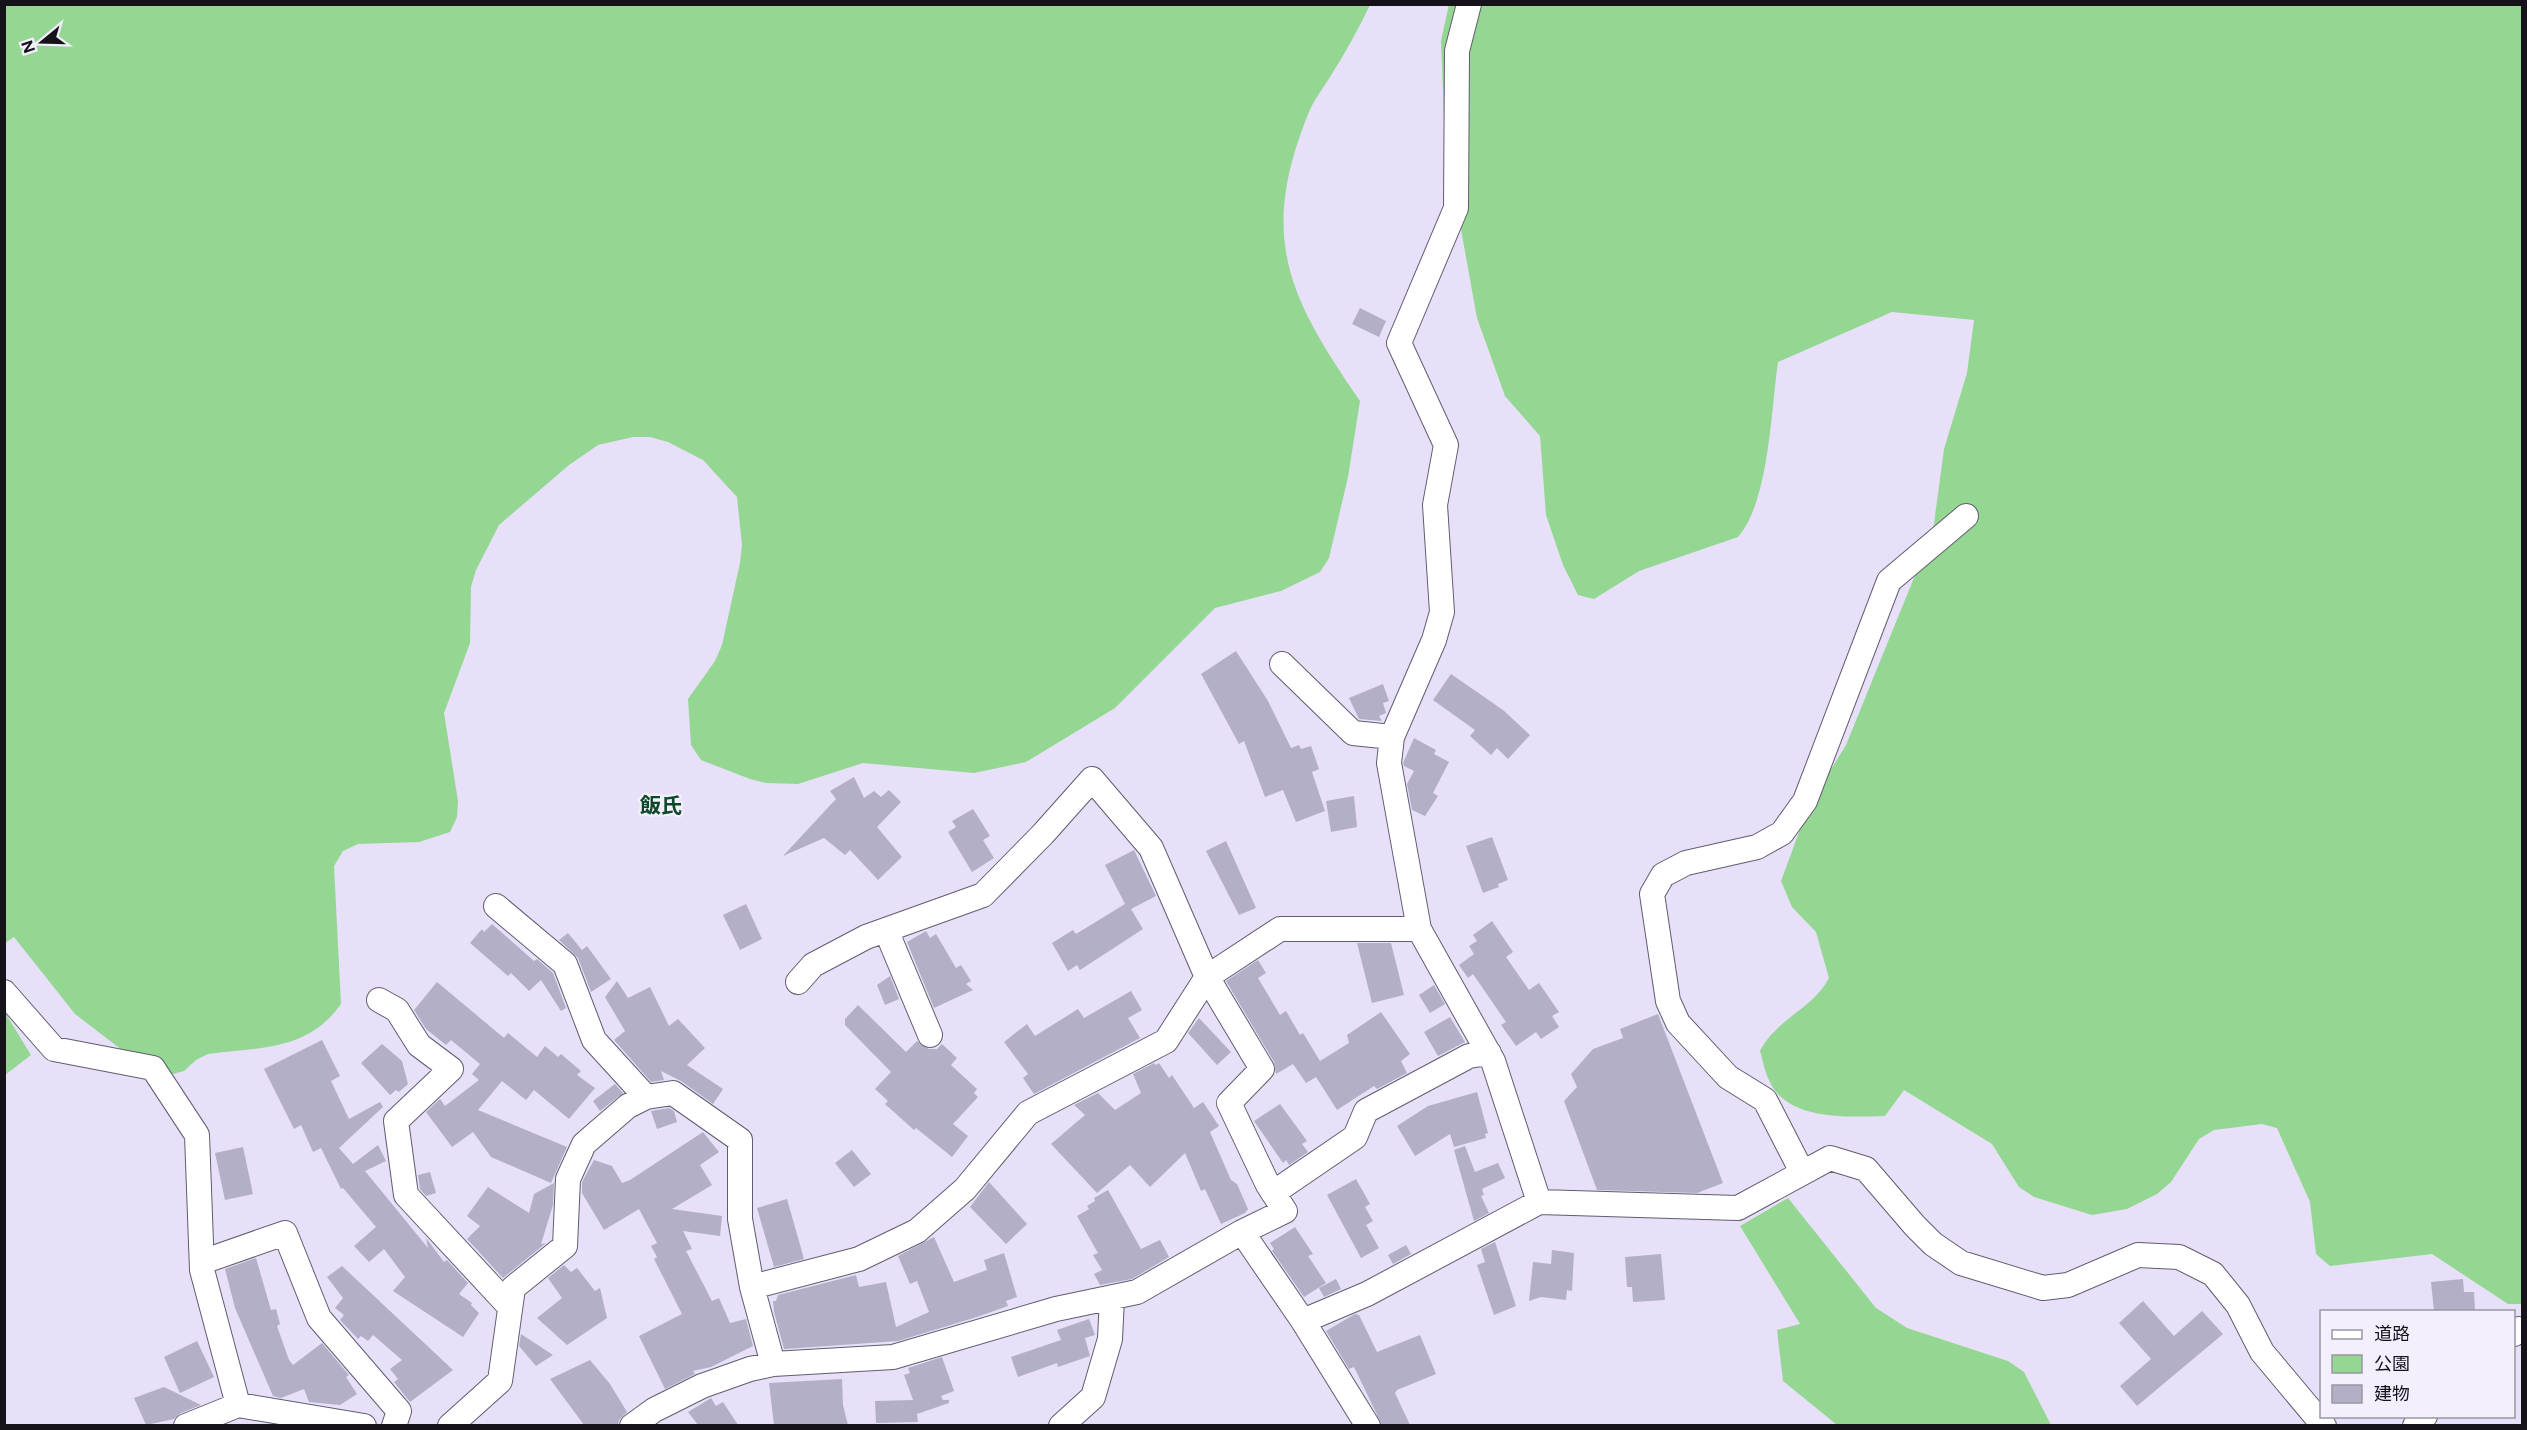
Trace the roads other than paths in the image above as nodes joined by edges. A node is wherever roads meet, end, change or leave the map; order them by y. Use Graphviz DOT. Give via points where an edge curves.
graph roads {
  1 [pos="1469,4"];
  2 [pos="1966,516"];
  3 [pos="1282,664"];
  4 [pos="1392,737"];
  5 [pos="496,906"];
  6 [pos="1419,929"];
  7 [pos="885,930"];
  8 [pos="1207,977"];
  9 [pos="798,982"];
  10 [pos="4,992"];
  11 [pos="379,1000"];
  12 [pos="930,1035"];
  13 [pos="1489,1053"];
  14 [pos="646,1097"];
  15 [pos="1802,1172"];
  16 [pos="1273,1192"];
  17 [pos="1539,1202"];
  18 [pos="1242,1232"];
  19 [pos="202,1262"];
  20 [pos="752,1287"];
  21 [pos="1112,1298"];
  22 [pos="510,1307"];
  23 [pos="1303,1321"];
  24 [pos="773,1364"];
  25 [pos="238,1405"];
  26 [pos="186,1425"];
  27 [pos="364,1425"];
  28 [pos="394,1425"];
  29 [pos="450,1425"];
  30 [pos="632,1425"];
  31 [pos="1062,1425"];
  32 [pos="1368,1425"];
  33 [pos="2324,1425"];
  1 -- 4 [label="street" via="1457,51 1456,208 1399,343 1446,445 1435,505 1442,612"];
  2 -- 15 [label="street" via="1889,581 1805,801 1782,833 1757,847 1686,863 1663,875 1652,894 1668,1001 1678,1023 1728,1077 1765,1100"];
  3 -- 4 [label="street" via="1353,733"];
  4 -- 6 [label="street" via="1389,763"];
  5 -- 14 [label="street" via="565,964 594,1040"];
  6 -- 8 [label="street" via="1280,929"];
  6 -- 13 [label="street"];
  7 -- 8 [label="street" via="983,895 1092,779 1151,849"];
  7 -- 9 [label="street" via="813,964"];
  7 -- 12 [label="street"];
  8 -- 16 [label="street" via="1262,1069 1229,1103"];
  8 -- 20 [label="street" via="1166,1041 1028,1113 965,1189 917,1231 859,1259"];
  10 -- 19 [label="street" via="54,1048 153,1068 197,1135"];
  11 -- 22 [label="street" via="397,1011 418,1045 450,1069 396,1121 406,1195"];
  13 -- 16 [label="street" via="1469,1056 1366,1111 1355,1137"];
  13 -- 17 [label="street"];
  14 -- 20 [label="street" via="673,1093 740,1140 740,1219"];
  14 -- 22 [label="street" via="628,1106 584,1144 568,1179 565,1246 513,1288"];
  15 -- 17 [label="street" via="1738,1208"];
  15 -- 33 [label="street" via="1830,1158 1866,1169 1921,1232 1961,1263 2043,1288 2068,1285 2138,1255 2179,1257 2213,1275 2238,1305 2262,1352"];
  16 -- 18 [label="street" via="1285,1211"];
  17 -- 23 [label="street" via="1367,1294"];
  18 -- 21 [label="street" via="1137,1292"];
  18 -- 23 [label="street"];
  19 -- 25 [label="street"];
  19 -- 28 [label="street" via="285,1233 319,1318 399,1411"];
  20 -- 24 [label="street"];
  21 -- 24 [label="street" via="1056,1309 893,1357"];
  21 -- 31 [label="street" via="1110,1339 1092,1397"];
  22 -- 29 [label="street" via="500,1381"];
  23 -- 32 [label="street"];
  24 -- 30 [label="street" via="702,1386"];
  25 -- 26 [label="street"];
  25 -- 27 [label="street"];
}
